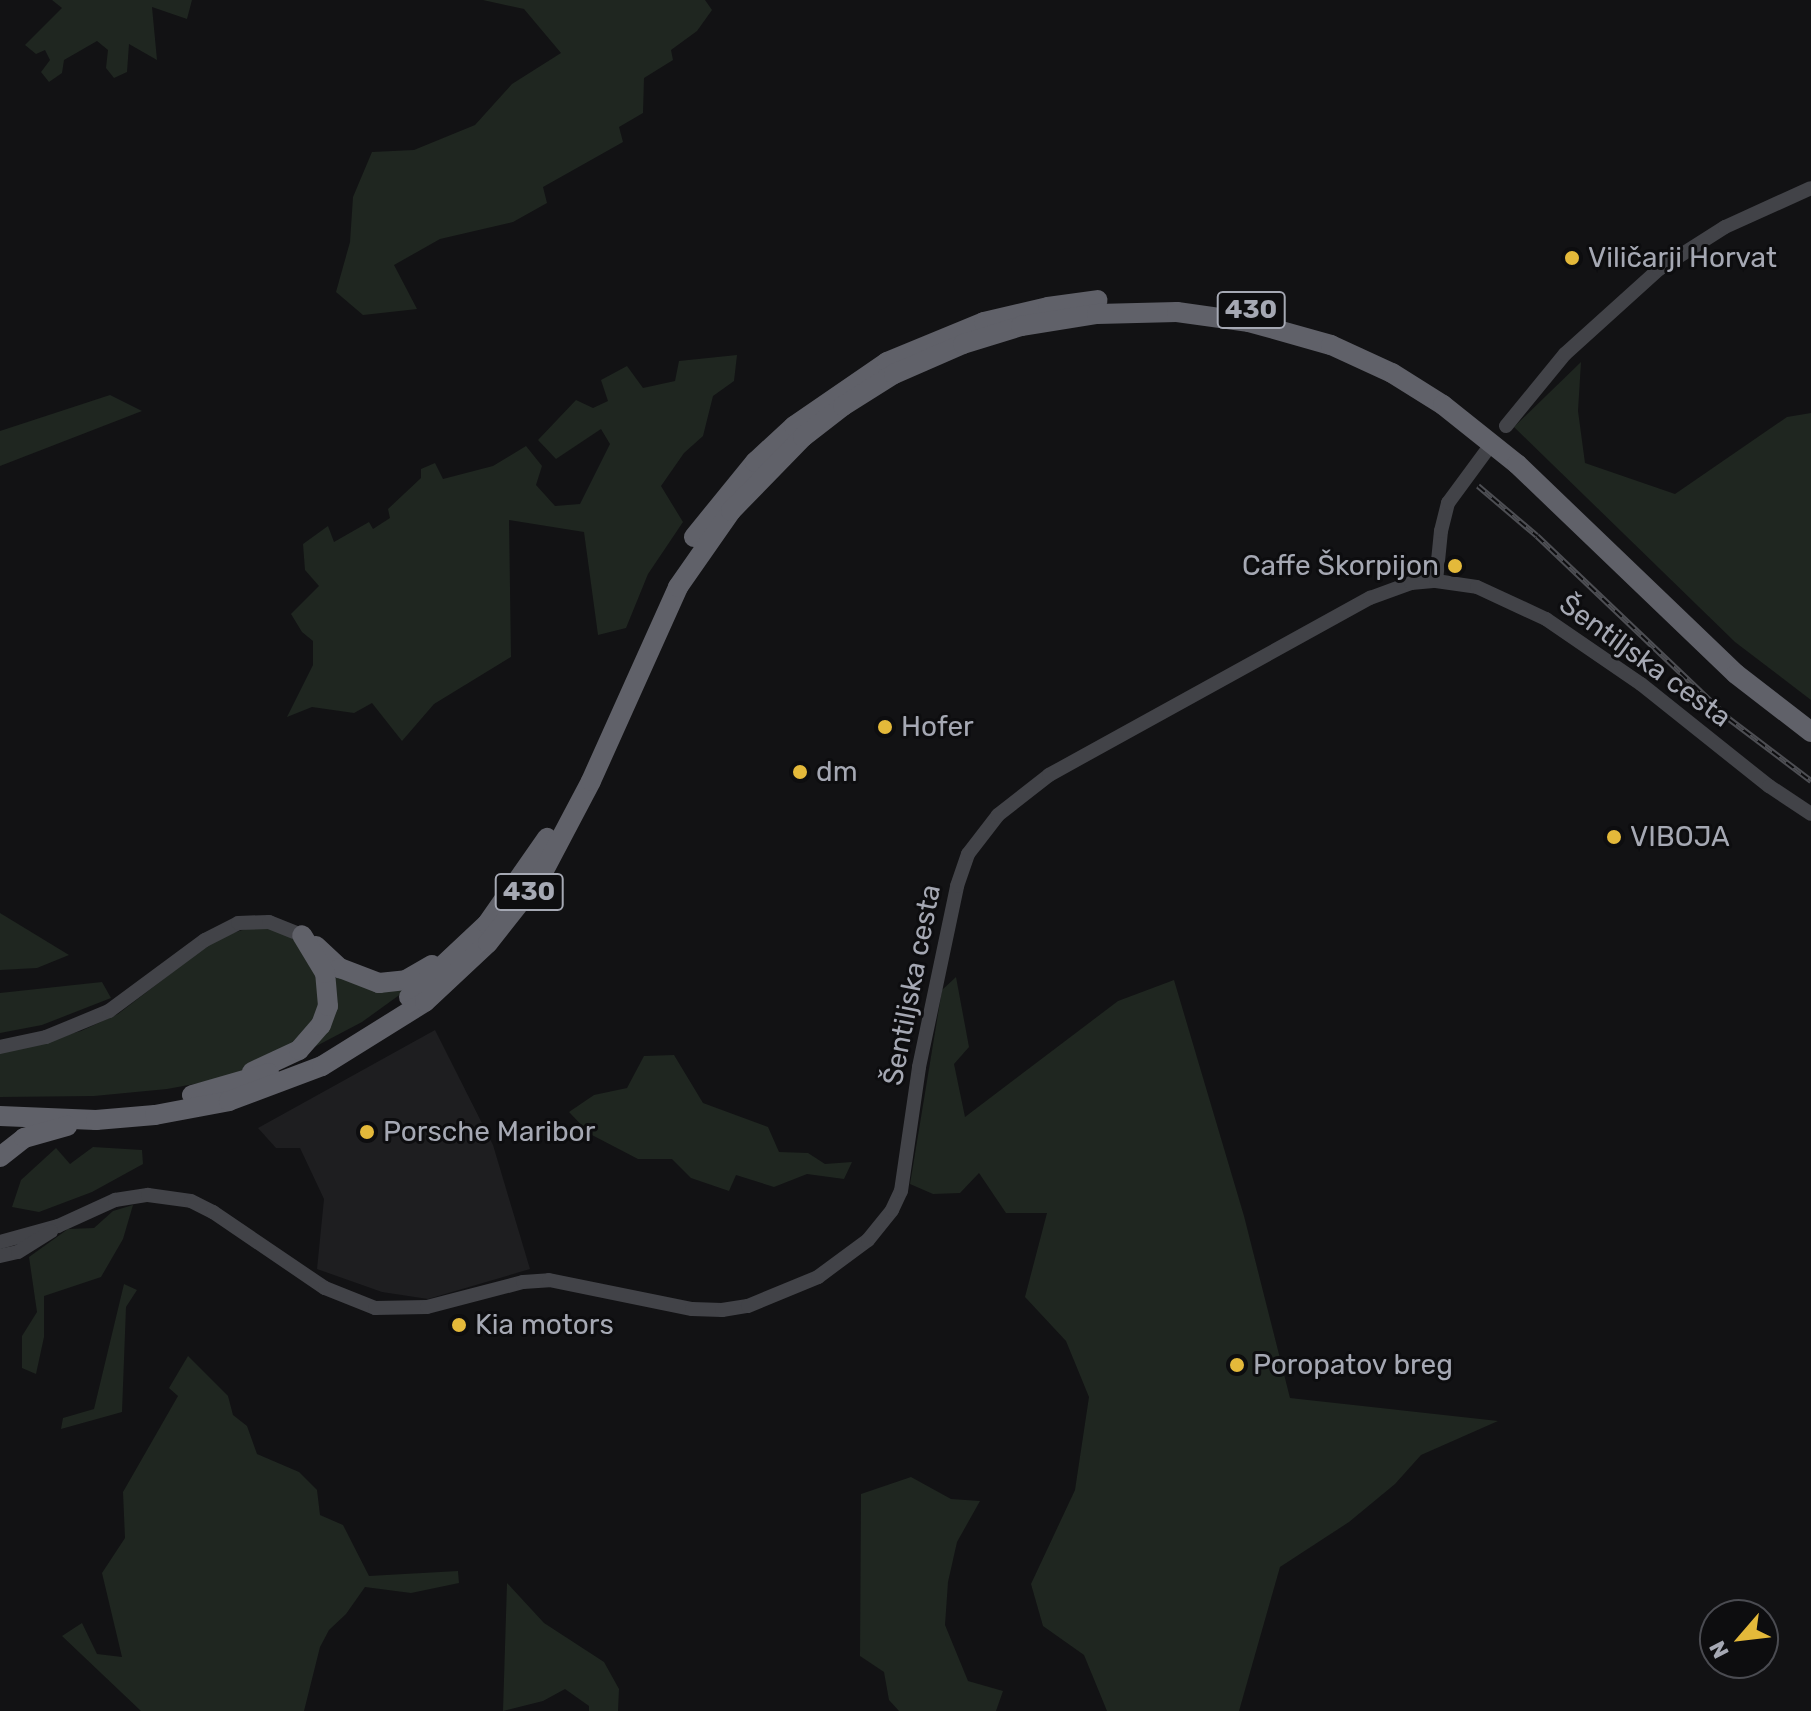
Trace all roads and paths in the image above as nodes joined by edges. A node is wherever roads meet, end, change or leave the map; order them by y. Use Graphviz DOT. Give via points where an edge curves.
graph roads {
  1 [pos="1811,188"];
  2 [pos="1506,426"];
  3 [pos="1487,450"];
  4 [pos="1436,581"];
  5 [pos="669,590"];
  6 [pos="1811,717"];
  7 [pos="1811,732"];
  8 [pos="1811,814"];
  9 [pos="487,924"];
  10 [pos="302,935"];
  11 [pos="0,1047"];
  12 [pos="213,1090"];
  13 [pos="0,1104"];
  14 [pos="0,1116"];
  15 [pos="96,1120"];
  16 [pos="0,1157"];
  17 [pos="58,1226"];
  18 [pos="0,1242"];
  19 [pos="6,1256"];
  20 [pos="0,1265"];
  1 -- 2 [label="street" via="1725,227 1659,269 1565,354"];
  3 -- 4 [label="street" via="1448,503"];
  4 -- 8 [label="street, Šentiljska cesta" via="1477,587 1557,626"];
  4 -- 17 [label="street, Šentiljska cesta" via="1411,583 1370,598 1049,775 1008,804 976,841 960,876 919,1067 901,1191 868,1240 835,1267 795,1288 748,1306 692,1309 549,1280 394,1310 325,1288 191,1201 131,1196"];
  5 -- 6 [label="highway, 430" via="718,504 755,462 794,426 887,362 971,327 1048,307 1096,300 1194,301 1246,309 1336,335 1443,391 1522,451 1742,663"];
  5 -- 7 [label="highway, 430" via="731,511 803,437 894,374 1021,326 1097,314 1177,312 1249,322 1331,345 1392,373 1443,405 1574,517 1736,674"];
  5 -- 9 [label="highway, 430" via="629,660 557,821"];
  5 -- 15 [label="highway, 430" via="591,781 541,876 488,943 448,982 392,1026 293,1079 229,1101"];
  9 -- 10 [label="highway" via="417,976 394,983 359,978"];
  9 -- 12 [label="highway, 430" via="418,991 385,1015 314,1055"];
  10 -- 11 [label="street" via="269,922 238,923 205,940 109,1011 46,1037"];
  10 -- 12 [label="highway" via="328,986 321,1025 299,1050"];
  12 -- 13 [label="highway, 430" via="92,1106"];
  14 -- 15 [label="highway, 430"];
  15 -- 16 [label="highway" via="43,1130 16,1142"];
  17 -- 18 [label="street, Šentiljska cesta"];
  17 -- 19 [label="street, Šentiljska cesta"];
  19 -- 20 [label="street, Šentiljska cesta"];
}
